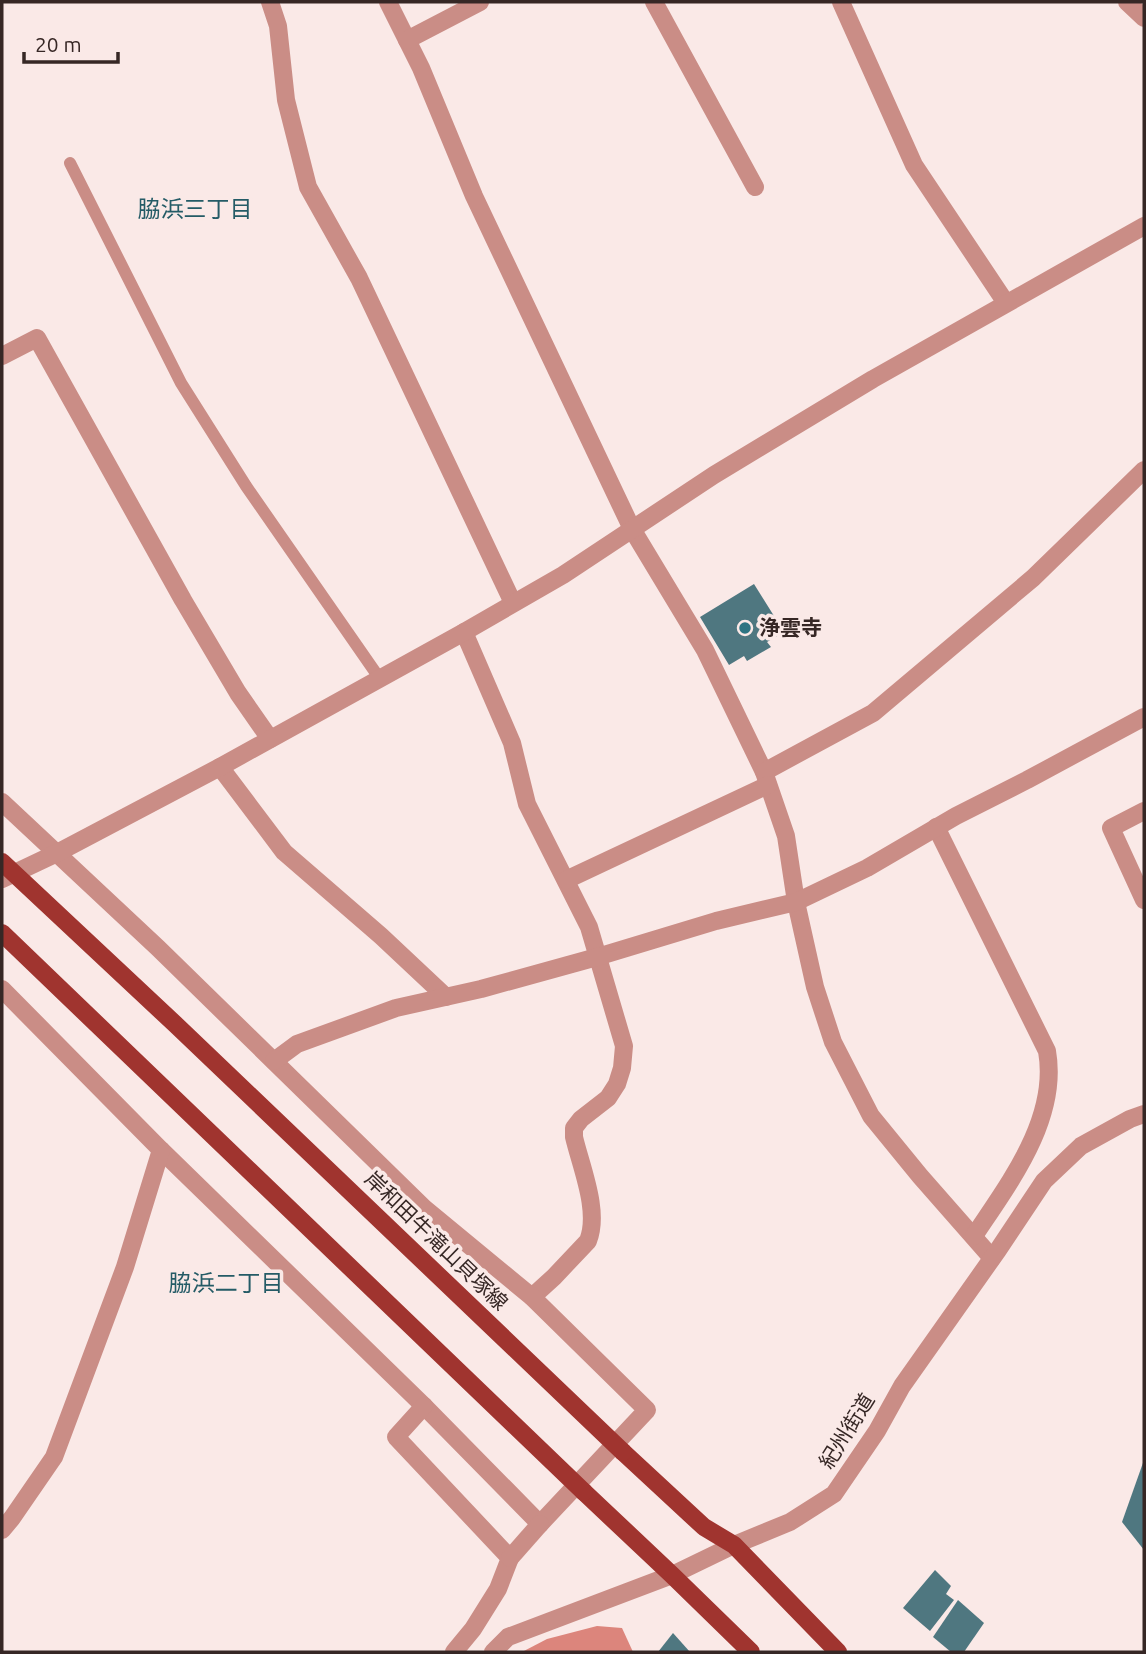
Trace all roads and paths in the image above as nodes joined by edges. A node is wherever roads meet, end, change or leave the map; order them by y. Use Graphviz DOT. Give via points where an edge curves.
graph roads {
  1 [pos="270,2"];
  2 [pos="388,2"];
  3 [pos="480,2"];
  4 [pos="654,2"];
  5 [pos="841,2"];
  6 [pos="1127,2"];
  7 [pos="1144,18"];
  8 [pos="407,40"];
  9 [pos="70,163"];
  10 [pos="755,187"];
  11 [pos="1144,226"];
  12 [pos="1006,303"];
  13 [pos="2,356"];
  14 [pos="1144,470"];
  15 [pos="632,529"];
  16 [pos="513,604"];
  17 [pos="464,632"];
  18 [pos="380,678"];
  19 [pos="1144,717"];
  20 [pos="270,739"];
  21 [pos="220,767"];
  22 [pos="766,779"];
  23 [pos="2,802"];
  24 [pos="1144,811"];
  25 [pos="936,827"];
  26 [pos="57,853"];
  27 [pos="2,862"];
  28 [pos="2,878"];
  29 [pos="566,880"];
  30 [pos="1144,900"];
  31 [pos="796,902"];
  32 [pos="2,933"];
  33 [pos="597,957"];
  34 [pos="2,989"];
  35 [pos="446,997"];
  36 [pos="274,1061"];
  37 [pos="1144,1114"];
  38 [pos="161,1150"];
  39 [pos="974,1236"];
  40 [pos="992,1258"];
  41 [pos="532,1297"];
  42 [pos="424,1406"];
  43 [pos="540,1524"];
  44 [pos="2,1530"];
  45 [pos="734,1545"];
  46 [pos="510,1558"];
  47 [pos="672,1575"];
  48 [pos="454,1652"];
  49 [pos="493,1652"];
  50 [pos="751,1652"];
  51 [pos="838,1652"];
  1 -- 16 [label="street" via="278,26 286,100 308,187 359,278"];
  2 -- 8 [label="street"];
  3 -- 8 [label="street"];
  4 -- 10 [label="street"];
  5 -- 12 [label="street" via="914,165"];
  6 -- 7 [label="street"];
  8 -- 15 [label="street" via="474,196"];
  9 -- 18 [label="lane" via="181,383 246,486"];
  11 -- 12 [label="street"];
  12 -- 15 [label="street" via="713,475"];
  13 -- 20 [label="street" via="37,338 183,600"];
  14 -- 22 [label="street" via="1033,578 873,713"];
  15 -- 16 [label="street"];
  15 -- 22 [label="street" via="705,650"];
  16 -- 17 [label="street"];
  17 -- 18 [label="street"];
  17 -- 29 [label="street" via="512,743 527,804"];
  18 -- 20 [label="street"];
  19 -- 25 [label="street"];
  20 -- 21 [label="street"];
  21 -- 26 [label="street"];
  21 -- 35 [label="street" via="284,852"];
  22 -- 29 [label="street"];
  22 -- 31 [label="street" via="786,836"];
  23 -- 26 [label="street"];
  24 -- 30 [label="street" via="1111,828"];
  25 -- 31 [label="street" via="867,868"];
  25 -- 39 [label="street" via="1047,1051 1050,1066 1044,1110 1020,1165"];
  26 -- 28 [label="street"];
  26 -- 36 [label="street"];
  27 -- 45 [label="main road, 岸和田牛滝山貝塚線, bridge" via="623,1452 704,1527"];
  29 -- 33 [label="street" via="589,927"];
  31 -- 33 [label="street"];
  31 -- 39 [label="street" via="833,1042 871,1116"];
  32 -- 47 [label="main road, bridge"];
  33 -- 35 [label="street"];
  33 -- 41 [label="street" via="624,1046 617,1084 574,1128 592,1229 588,1241"];
  34 -- 38 [label="street"];
  35 -- 36 [label="street" via="396,1008 298,1044"];
  36 -- 41 [label="street" via="424,1208"];
  37 -- 40 [label="street, 紀州街道" via="1081,1146 1044,1181"];
  38 -- 42 [label="street"];
  38 -- 44 [label="street" via="125,1267 54,1457"];
  39 -- 40 [label="street"];
  40 -- 45 [label="street, 紀州街道" via="834,1494 790,1522"];
  41 -- 43 [label="street" via="647,1410"];
  42 -- 43 [label="street"];
  42 -- 46 [label="street" via="396,1437"];
  43 -- 46 [label="street"];
  45 -- 47 [label="street, 紀州街道"];
  45 -- 51 [label="main road, 岸和田牛滝山貝塚線"];
  46 -- 48 [label="street" via="498,1588"];
  47 -- 49 [label="street, 紀州街道" via="508,1637"];
  47 -- 50 [label="main road"];
}
